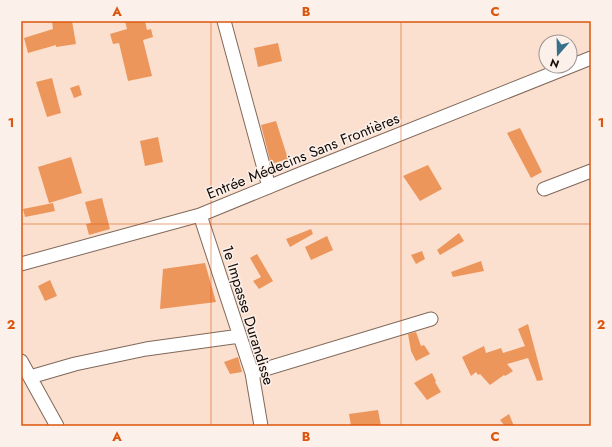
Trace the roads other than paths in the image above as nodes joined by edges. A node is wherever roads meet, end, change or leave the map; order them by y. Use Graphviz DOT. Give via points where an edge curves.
graph roads {
  1 [pos="224,21"];
  2 [pos="591,58"];
  3 [pos="591,171"];
  4 [pos="269,187"];
  5 [pos="544,189"];
  6 [pos="200,215"];
  7 [pos="21,264"];
  8 [pos="431,318"];
  9 [pos="240,336"];
  10 [pos="21,361"];
  11 [pos="252,373"];
  12 [pos="30,377"];
  13 [pos="58,426"];
  14 [pos="261,426"];
  1 -- 4 [label="street"];
  2 -- 4 [label="street, Entrée Médecins Sans Frontières"];
  3 -- 5 [label="street"];
  4 -- 6 [label="street, Entrée Médecins Sans Frontières"];
  6 -- 7 [label="street, Entrée Médecins Sans Frontières"];
  6 -- 9 [label="street, 1e Impasse Durandisse"];
  8 -- 11 [label="street"];
  9 -- 11 [label="street, 1e Impasse Durandisse"];
  9 -- 12 [label="street" via="146,349 75,364"];
  10 -- 12 [label="street"];
  11 -- 14 [label="street, 1e Impasse Durandisse"];
  12 -- 13 [label="street"];
}
